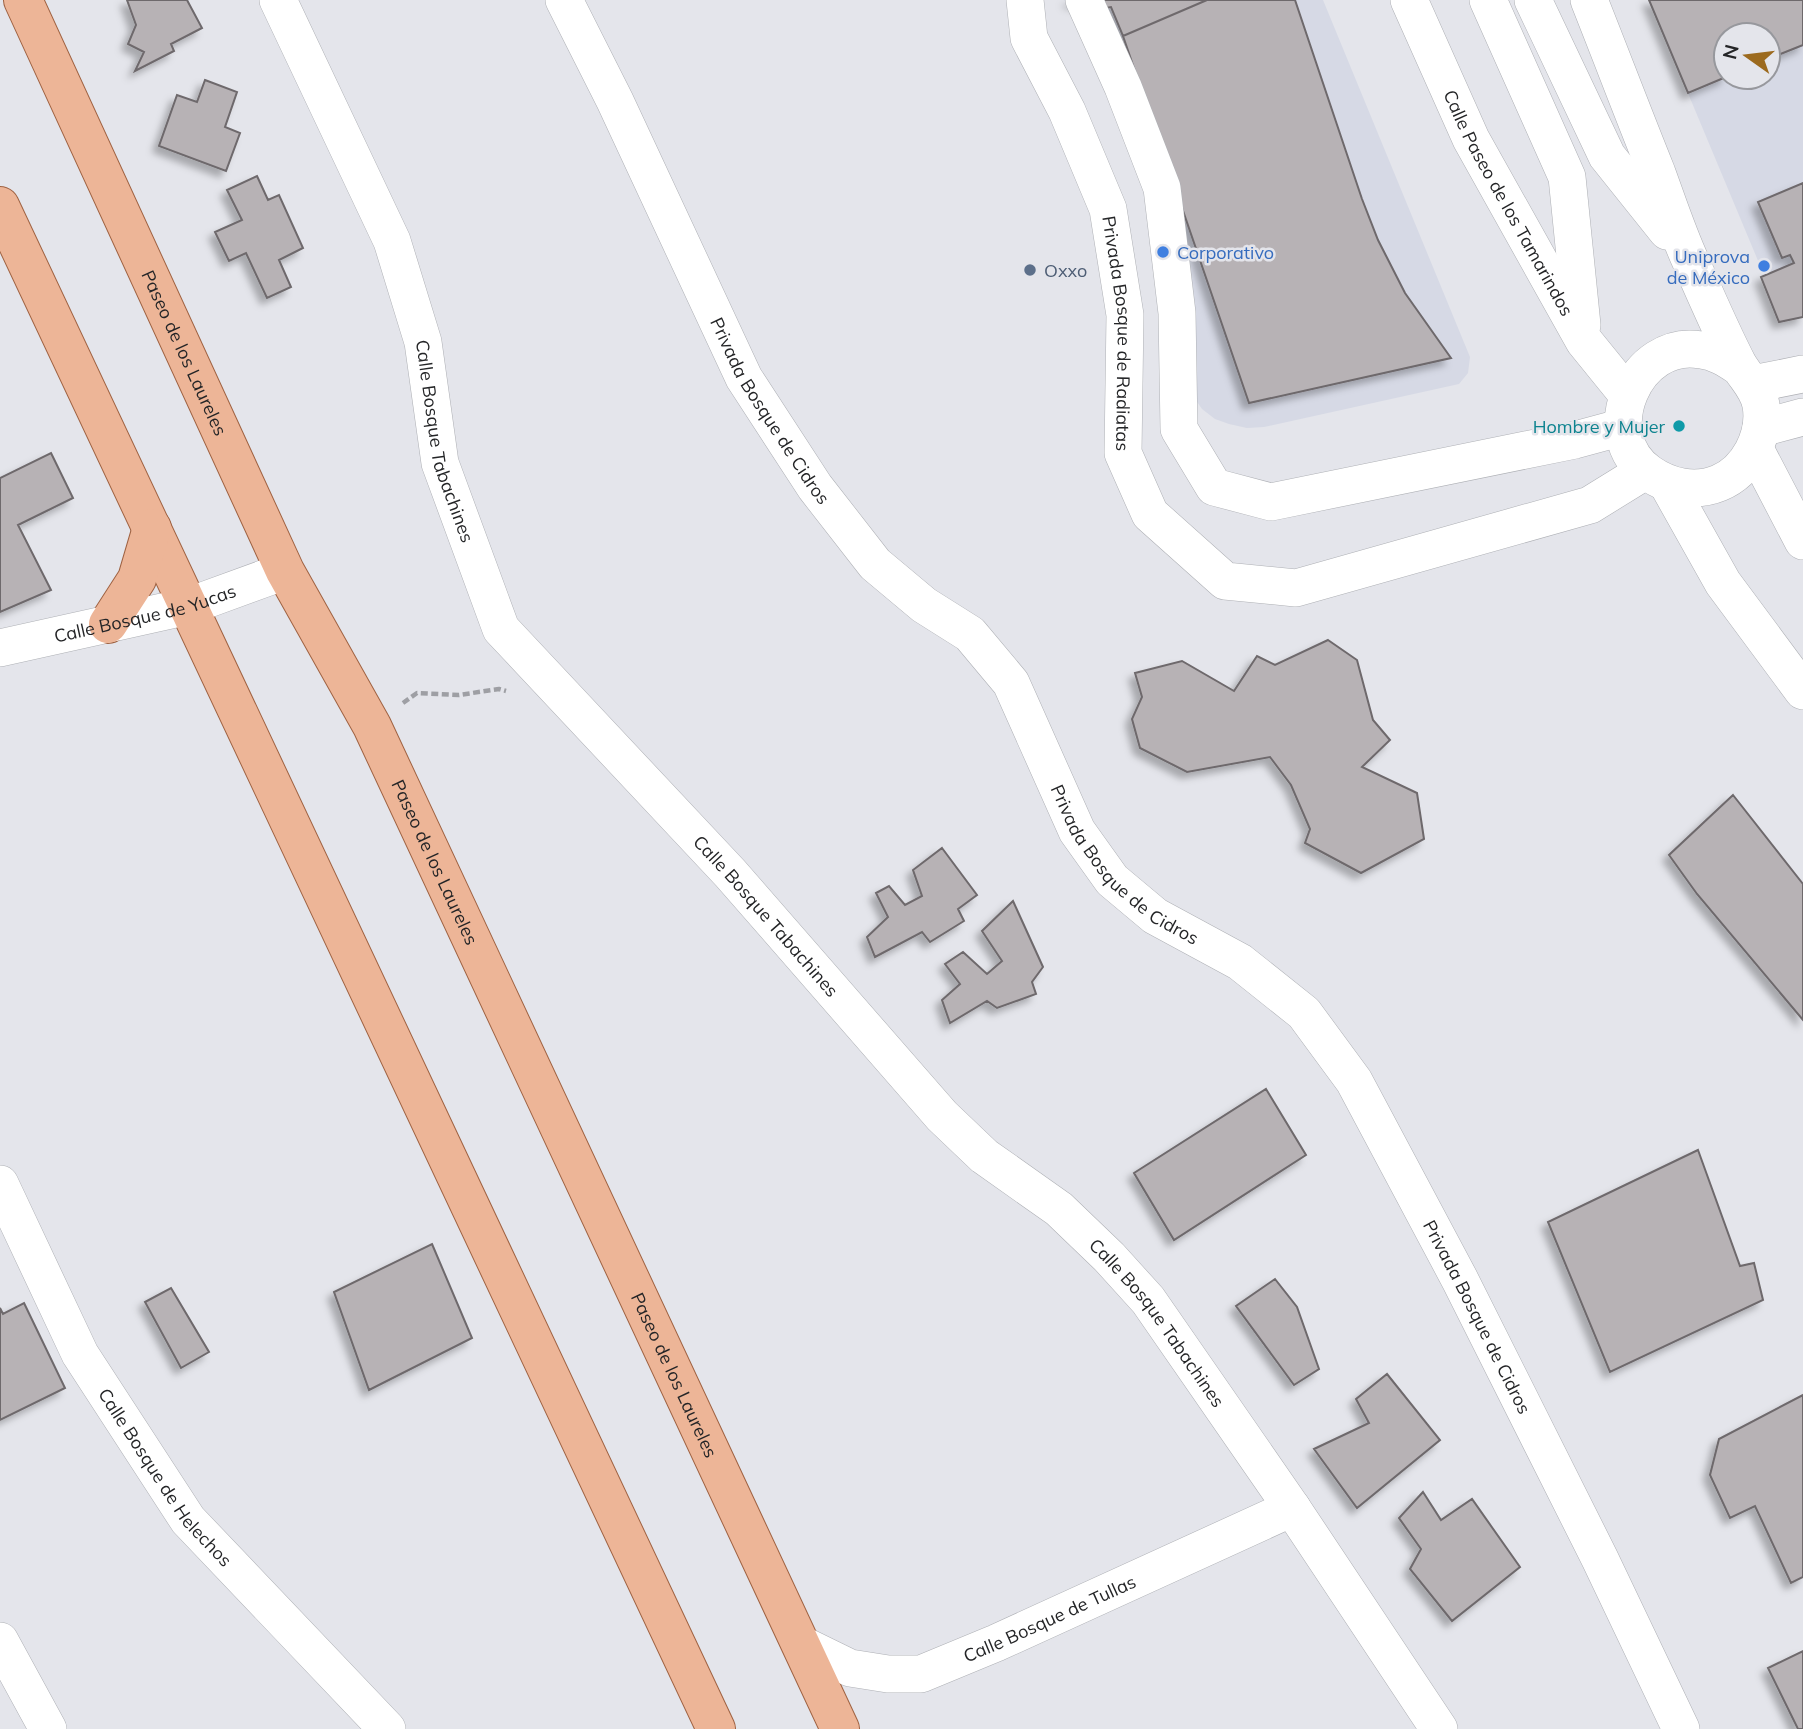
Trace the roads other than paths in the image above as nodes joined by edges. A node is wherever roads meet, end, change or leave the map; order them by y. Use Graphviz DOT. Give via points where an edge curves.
graph roads {
  1 [pos="23,0"];
  2 [pos="278,0"];
  3 [pos="564,0"];
  4 [pos="1025,0"];
  5 [pos="1084,0"];
  6 [pos="1409,0"];
  7 [pos="1488,0"];
  8 [pos="1533,0"];
  9 [pos="1590,0"];
  10 [pos="0,206"];
  11 [pos="1689,259"];
  12 [pos="1584,341"];
  13 [pos="1803,374"];
  14 [pos="1746,375"];
  15 [pos="1625,410"];
  16 [pos="1803,417"];
  17 [pos="1758,438"];
  18 [pos="1657,478"];
  19 [pos="152,528"];
  20 [pos="1803,541"];
  21 [pos="285,571"];
  22 [pos="189,606"];
  23 [pos="108,624"];
  24 [pos="0,648"];
  25 [pos="1803,691"];
  26 [pos="0,1184"];
  27 [pos="1292,1508"];
  28 [pos="0,1641"];
  29 [pos="801,1644"];
  30 [pos="48,1729"];
  31 [pos="387,1729"];
  32 [pos="716,1729"];
  33 [pos="840,1729"];
  34 [pos="1439,1729"];
  35 [pos="1681,1729"];
  1 -- 21 [label="main road, Paseo de los Laureles"];
  2 -- 27 [label="street, Calle Bosque Tabachines" via="391,241 423,342 440,463 501,629 730,873 942,1116 984,1156 1059,1209 1148,1300"];
  3 -- 35 [label="street, Privada Bosque de Cidros" via="744,378 815,487 875,564 924,605 970,634 1011,682 1077,831 1112,880 1155,916 1241,962 1304,1013 1354,1082 1466,1292"];
  4 -- 18 [label="street, Privada Bosque de Radiatas" via="1029,38 1067,111 1108,209 1125,315 1123,453 1150,514 1225,581 1296,588 1590,505"];
  5 -- 15 [label="street" via="1162,188 1177,313 1180,429 1214,487 1271,502 1575,440"];
  6 -- 12 [label="street, Calle Paseo de los Tamarindos" via="1471,139"];
  7 -- 12 [label="street" via="1567,177"];
  8 -- 11 [label="street" via="1607,156"];
  9 -- 11 [label="street"];
  10 -- 19 [label="main road"];
  11 -- 14 [label="street"];
  12 -- 15 [label="street, Calle Paseo de los Tamarindos"];
  13 -- 14 [label="street"];
  14 -- 15 [label="street" via="1720,354 1676,351 1638,374"];
  14 -- 17 [label="street" via="1761,405"];
  15 -- 18 [label="street" via="1630,451"];
  16 -- 17 [label="street"];
  17 -- 18 [label="street" via="1740,470 1718,484 1693,489"];
  17 -- 20 [label="street"];
  18 -- 25 [label="street" via="1723,583"];
  19 -- 22 [label="main road"];
  19 -- 23 [label="main road" via="137,579"];
  21 -- 22 [label="street, Calle Bosque de Yucas"];
  21 -- 29 [label="main road, Paseo de los Laureles" via="372,726"];
  22 -- 23 [label="street, Calle Bosque de Yucas"];
  22 -- 32 [label="main road"];
  23 -- 24 [label="street, Calle Bosque de Yucas"];
  26 -- 31 [label="street, Calle Bosque de Helechos" via="80,1354 188,1520"];
  27 -- 29 [label="street, Calle Bosque de Tullas" via="921,1674 850,1668"];
  27 -- 34 [label="street, Calle Bosque Tabachines"];
  28 -- 30 [label="street"];
  29 -- 33 [label="main road, Paseo de los Laureles"];
}
